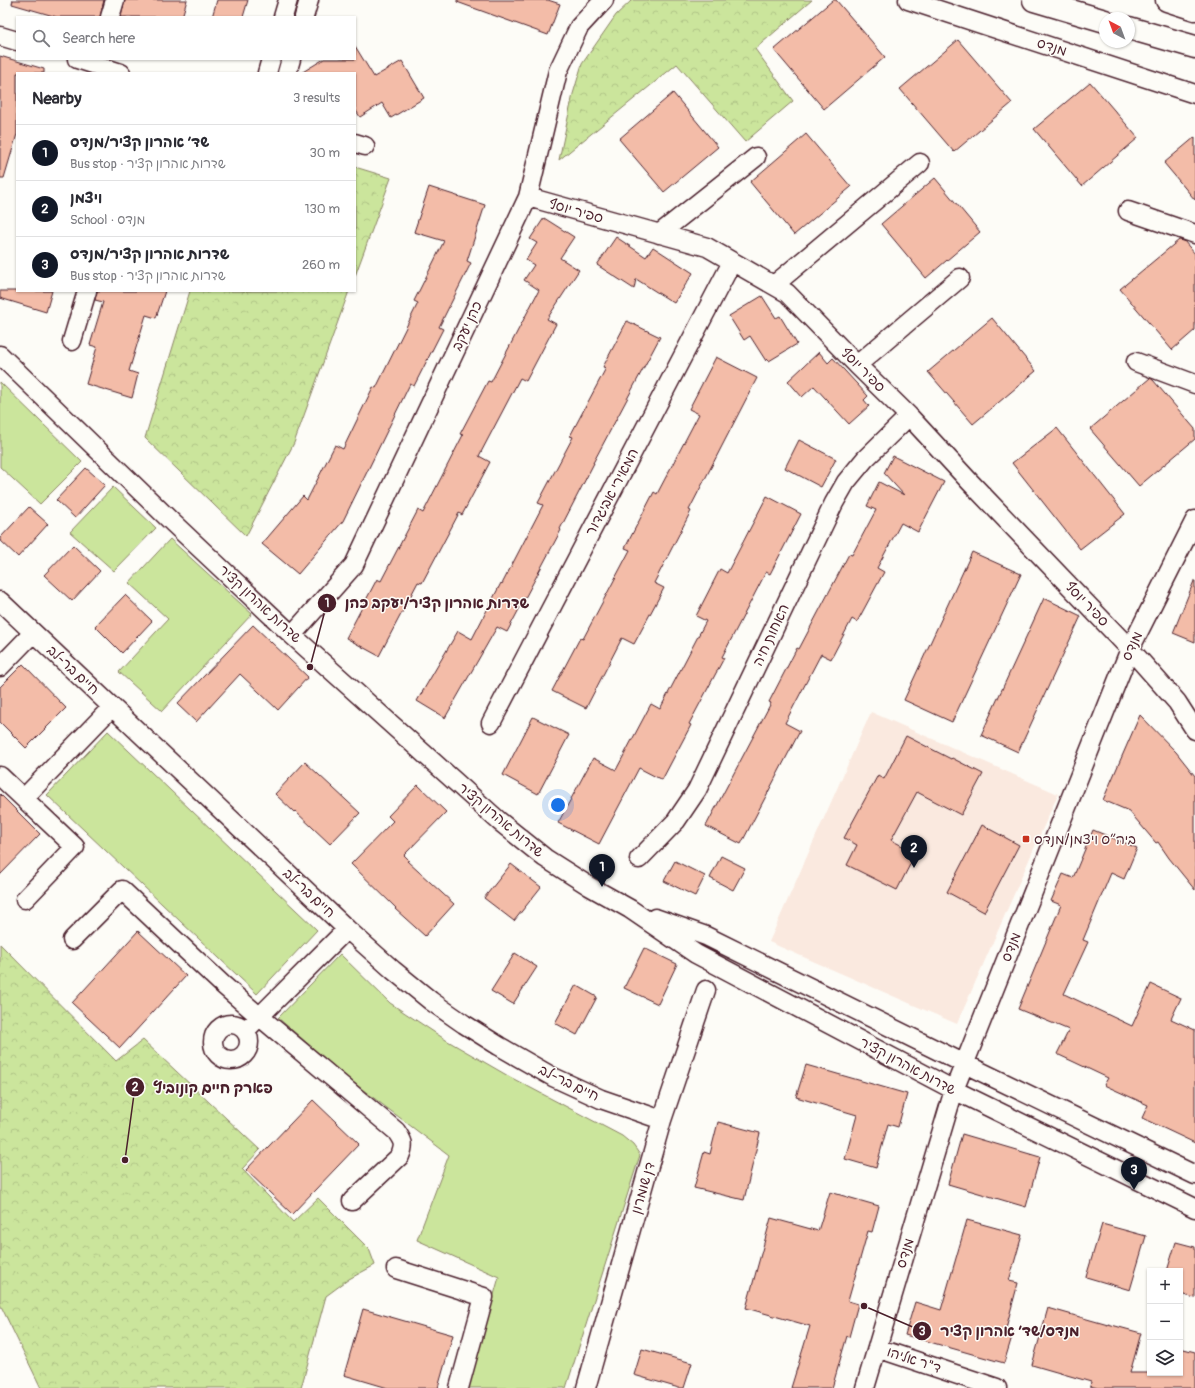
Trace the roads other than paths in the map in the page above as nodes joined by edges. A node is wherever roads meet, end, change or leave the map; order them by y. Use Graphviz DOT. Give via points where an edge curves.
graph roads {
  1 [pos="115,0"];
  2 [pos="288,0"];
  3 [pos="309,0"];
  4 [pos="604,0"];
  5 [pos="908,0"];
  6 [pos="1034,0"];
  7 [pos="1167,0"];
  8 [pos="1195,9"];
  9 [pos="110,16"];
  10 [pos="283,16"];
  11 [pos="304,16"];
  12 [pos="1099,19"];
  13 [pos="1135,30"];
  14 [pos="0,36"];
  15 [pos="16,41"];
  16 [pos="1195,47"];
  17 [pos="83,60"];
  18 [pos="271,60"];
  19 [pos="291,60"];
  20 [pos="96,62"];
  21 [pos="119,72"];
  22 [pos="267,72"];
  23 [pos="287,72"];
  24 [pos="1195,94"];
  25 [pos="756,157"];
  26 [pos="920,164"];
  27 [pos="528,197"];
  28 [pos="1128,211"];
  29 [pos="659,234"];
  30 [pos="1195,234"];
  31 [pos="732,262"];
  32 [pos="960,278"];
  33 [pos="774,285"];
  34 [pos="87,292"];
  35 [pos="72,341"];
  36 [pos="0,355"];
  37 [pos="1136,362"];
  38 [pos="857,365"];
  39 [pos="1195,384"];
  40 [pos="909,416"];
  41 [pos="1195,520"];
  42 [pos="0,601"];
  43 [pos="33,633"];
  44 [pos="292,635"];
  45 [pos="1130,649"];
  46 [pos="0,667"];
  47 [pos="112,707"];
  48 [pos="491,723"];
  49 [pos="1195,730"];
  50 [pos="0,776"];
  51 [pos="24,798"];
  52 [pos="640,859"];
  53 [pos="25,899"];
  54 [pos="630,909"];
  55 [pos="347,929"];
  56 [pos="72,940"];
  57 [pos="706,990"];
  58 [pos="260,1017"];
  59 [pos="246,1031"];
  60 [pos="965,1064"];
  61 [pos="954,1090"];
  62 [pos="662,1120"];
  63 [pos="1195,1176"];
  64 [pos="352,1201"];
  65 [pos="1195,1208"];
  66 [pos="396,1269"];
  67 [pos="877,1348"];
  68 [pos="459,1388"];
  69 [pos="586,1388"];
  70 [pos="865,1388"];
  71 [pos="997,1388"];
  1 -- 9 [label="street"];
  2 -- 10 [label="street"];
  3 -- 11 [label="street"];
  4 -- 27 [label="street, כהן יעקב" via="579,27 558,71"];
  5 -- 24 [label="street, מנדס"];
  6 -- 12 [label="main road"];
  7 -- 8 [label="main road"];
  13 -- 16 [label="main road"];
  14 -- 15 [label="street"];
  17 -- 20 [label="street"];
  18 -- 22 [label="street"];
  19 -- 23 [label="street"];
  20 -- 21 [label="street"];
  25 -- 29 [label="street"];
  26 -- 33 [label="street"];
  27 -- 29 [label="street, ספיר יוסף"];
  27 -- 44 [label="street, כהן יעקב" via="354,565"];
  28 -- 30 [label="street"];
  29 -- 31 [label="street, ספיר יוסף" via="707,247"];
  31 -- 33 [label="street, ספיר יוסף"];
  31 -- 48 [label="street, המאירי אביגדור"];
  32 -- 38 [label="street"];
  33 -- 38 [label="street, ספיר יוסף" via="787,292"];
  34 -- 35 [label="street"];
  36 -- 44 [label="street, שדרות אהרון קציר" via="173,524"];
  37 -- 39 [label="street"];
  38 -- 40 [label="street, ספיר יוסף"];
  40 -- 45 [label="street, ספיר יוסף"];
  40 -- 52 [label="street, האחות חיה" via="865,459 846,482 834,502 697,790 676,822"];
  41 -- 45 [label="street, מנדס"];
  42 -- 43 [label="street, חיים בר-לב"];
  43 -- 46 [label="street"];
  43 -- 47 [label="street, חיים בר-לב"];
  44 -- 54 [label="street, שדרות אהרון קציר" via="499,821 545,858"];
  45 -- 49 [label="street, ספיר יוסף" via="1177,702"];
  45 -- 60 [label="street, מנדס"];
  47 -- 51 [label="street"];
  47 -- 55 [label="street, חיים בר-לב"];
  50 -- 51 [label="street"];
  51 -- 53 [label="street" via="75,846"];
  54 -- 60 [label="street, שדרות אהרון קציר" via="706,936"];
  54 -- 61 [label="street, שדרות אהרון קציר" via="696,954"];
  55 -- 58 [label="street"];
  55 -- 62 [label="street, חיים בר-לב" via="431,1001 499,1046 553,1077 601,1099"];
  56 -- 58 [label="street" via="122,890"];
  57 -- 62 [label="street, דן שומרון"];
  58 -- 59 [label="street"];
  58 -- 64 [label="street" via="396,1131 402,1140 403,1149 400,1156"];
  60 -- 61 [label="street, מנדס"];
  60 -- 63 [label="street, שדרות אהרון קציר"];
  61 -- 65 [label="street, שדרות אהרון קציר"];
  61 -- 67 [label="street, מנדס"];
  62 -- 69 [label="street, דן שומרון"];
  66 -- 68 [label="street" via="484,1297"];
  67 -- 70 [label="street, מנדס"];
  67 -- 71 [label="street, ד\"ר אליהו"];
}
